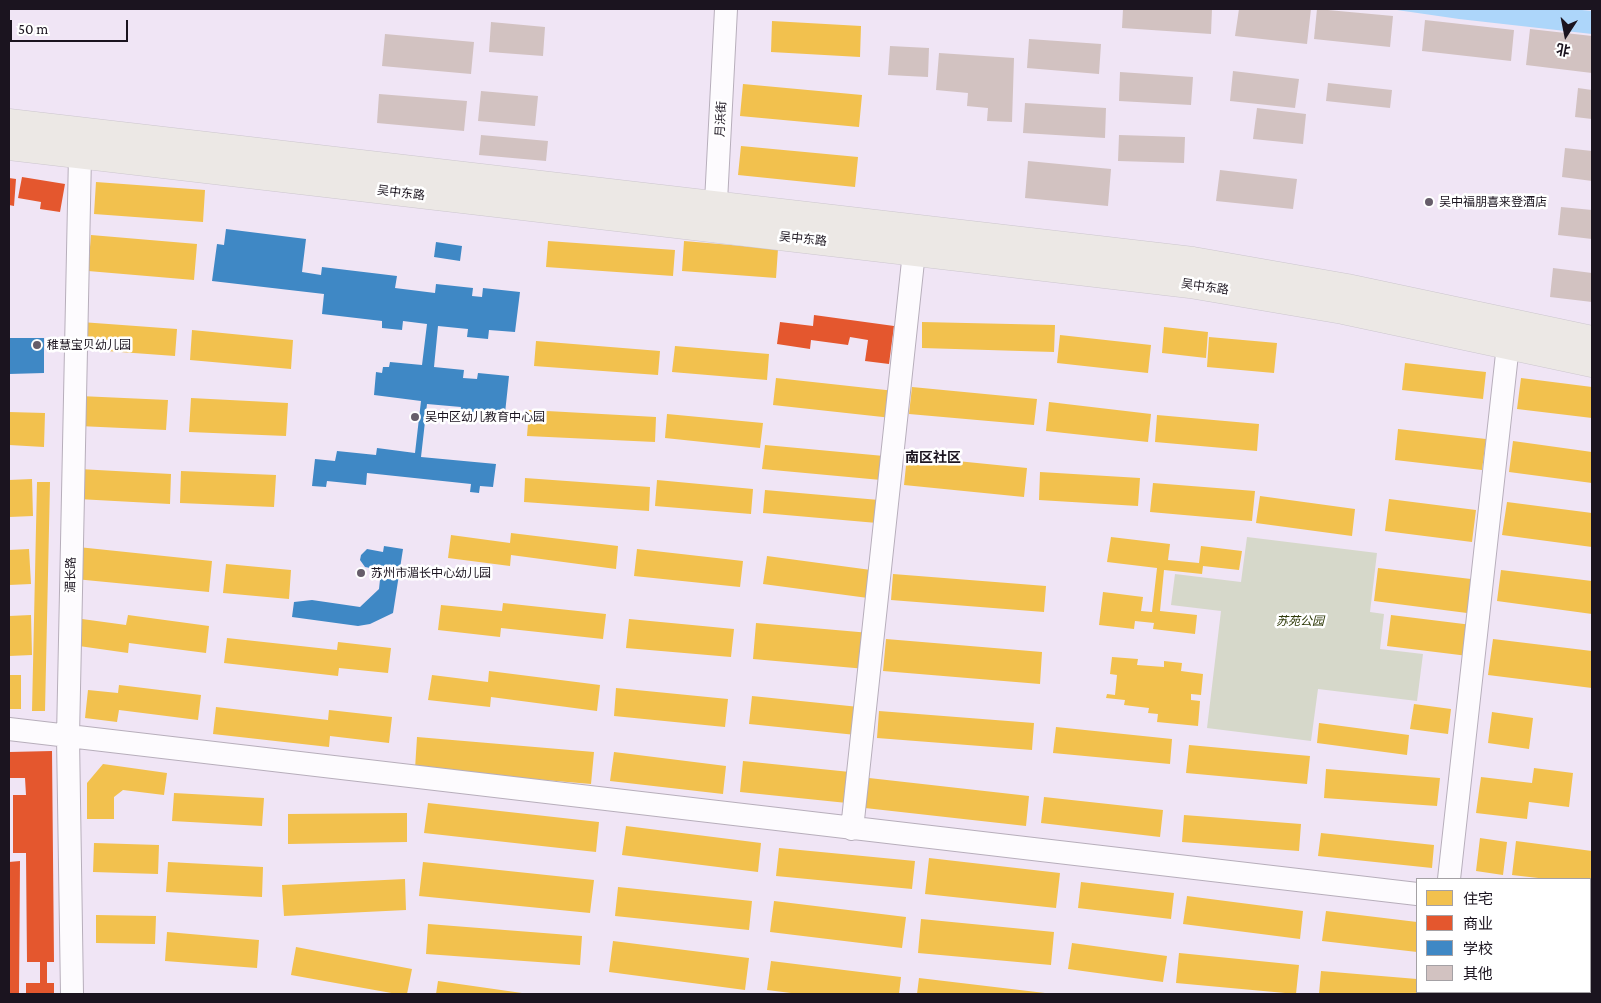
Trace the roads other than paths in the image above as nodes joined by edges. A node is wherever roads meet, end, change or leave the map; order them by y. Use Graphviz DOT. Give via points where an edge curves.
graph roads {
  1 [pos="726,9"];
  2 [pos="9,123"];
  3 [pos="9,146"];
  4 [pos="80,155"];
  5 [pos="715,218"];
  6 [pos="914,252"];
  7 [pos="1592,340"];
  8 [pos="1508,345"];
  9 [pos="1592,364"];
  10 [pos="9,730"];
  11 [pos="68,737"];
  12 [pos="852,828"];
  13 [pos="1449,878"];
  14 [pos="1416,894"];
  15 [pos="72,994"];
  1 -- 5 [label="street, 月浜街"];
  2 -- 5 [label="main road, 吴中东路"];
  3 -- 4 [label="main road, 吴中东路"];
  4 -- 5 [label="main road, 吴中东路"];
  4 -- 11 [label="street, 湄长路"];
  5 -- 6 [label="main road, 吴中东路"];
  5 -- 7 [label="main road, 吴中东路" via="1193,261 1347,288"];
  6 -- 8 [label="main road, 吴中东路" via="1229,290"];
  6 -- 12 [label="street"];
  8 -- 9 [label="main road, 吴中东路"];
  8 -- 13 [label="street"];
  10 -- 11 [label="street"];
  11 -- 12 [label="street"];
  11 -- 15 [label="street, 湄长路"];
  12 -- 14 [label="street"];
}
